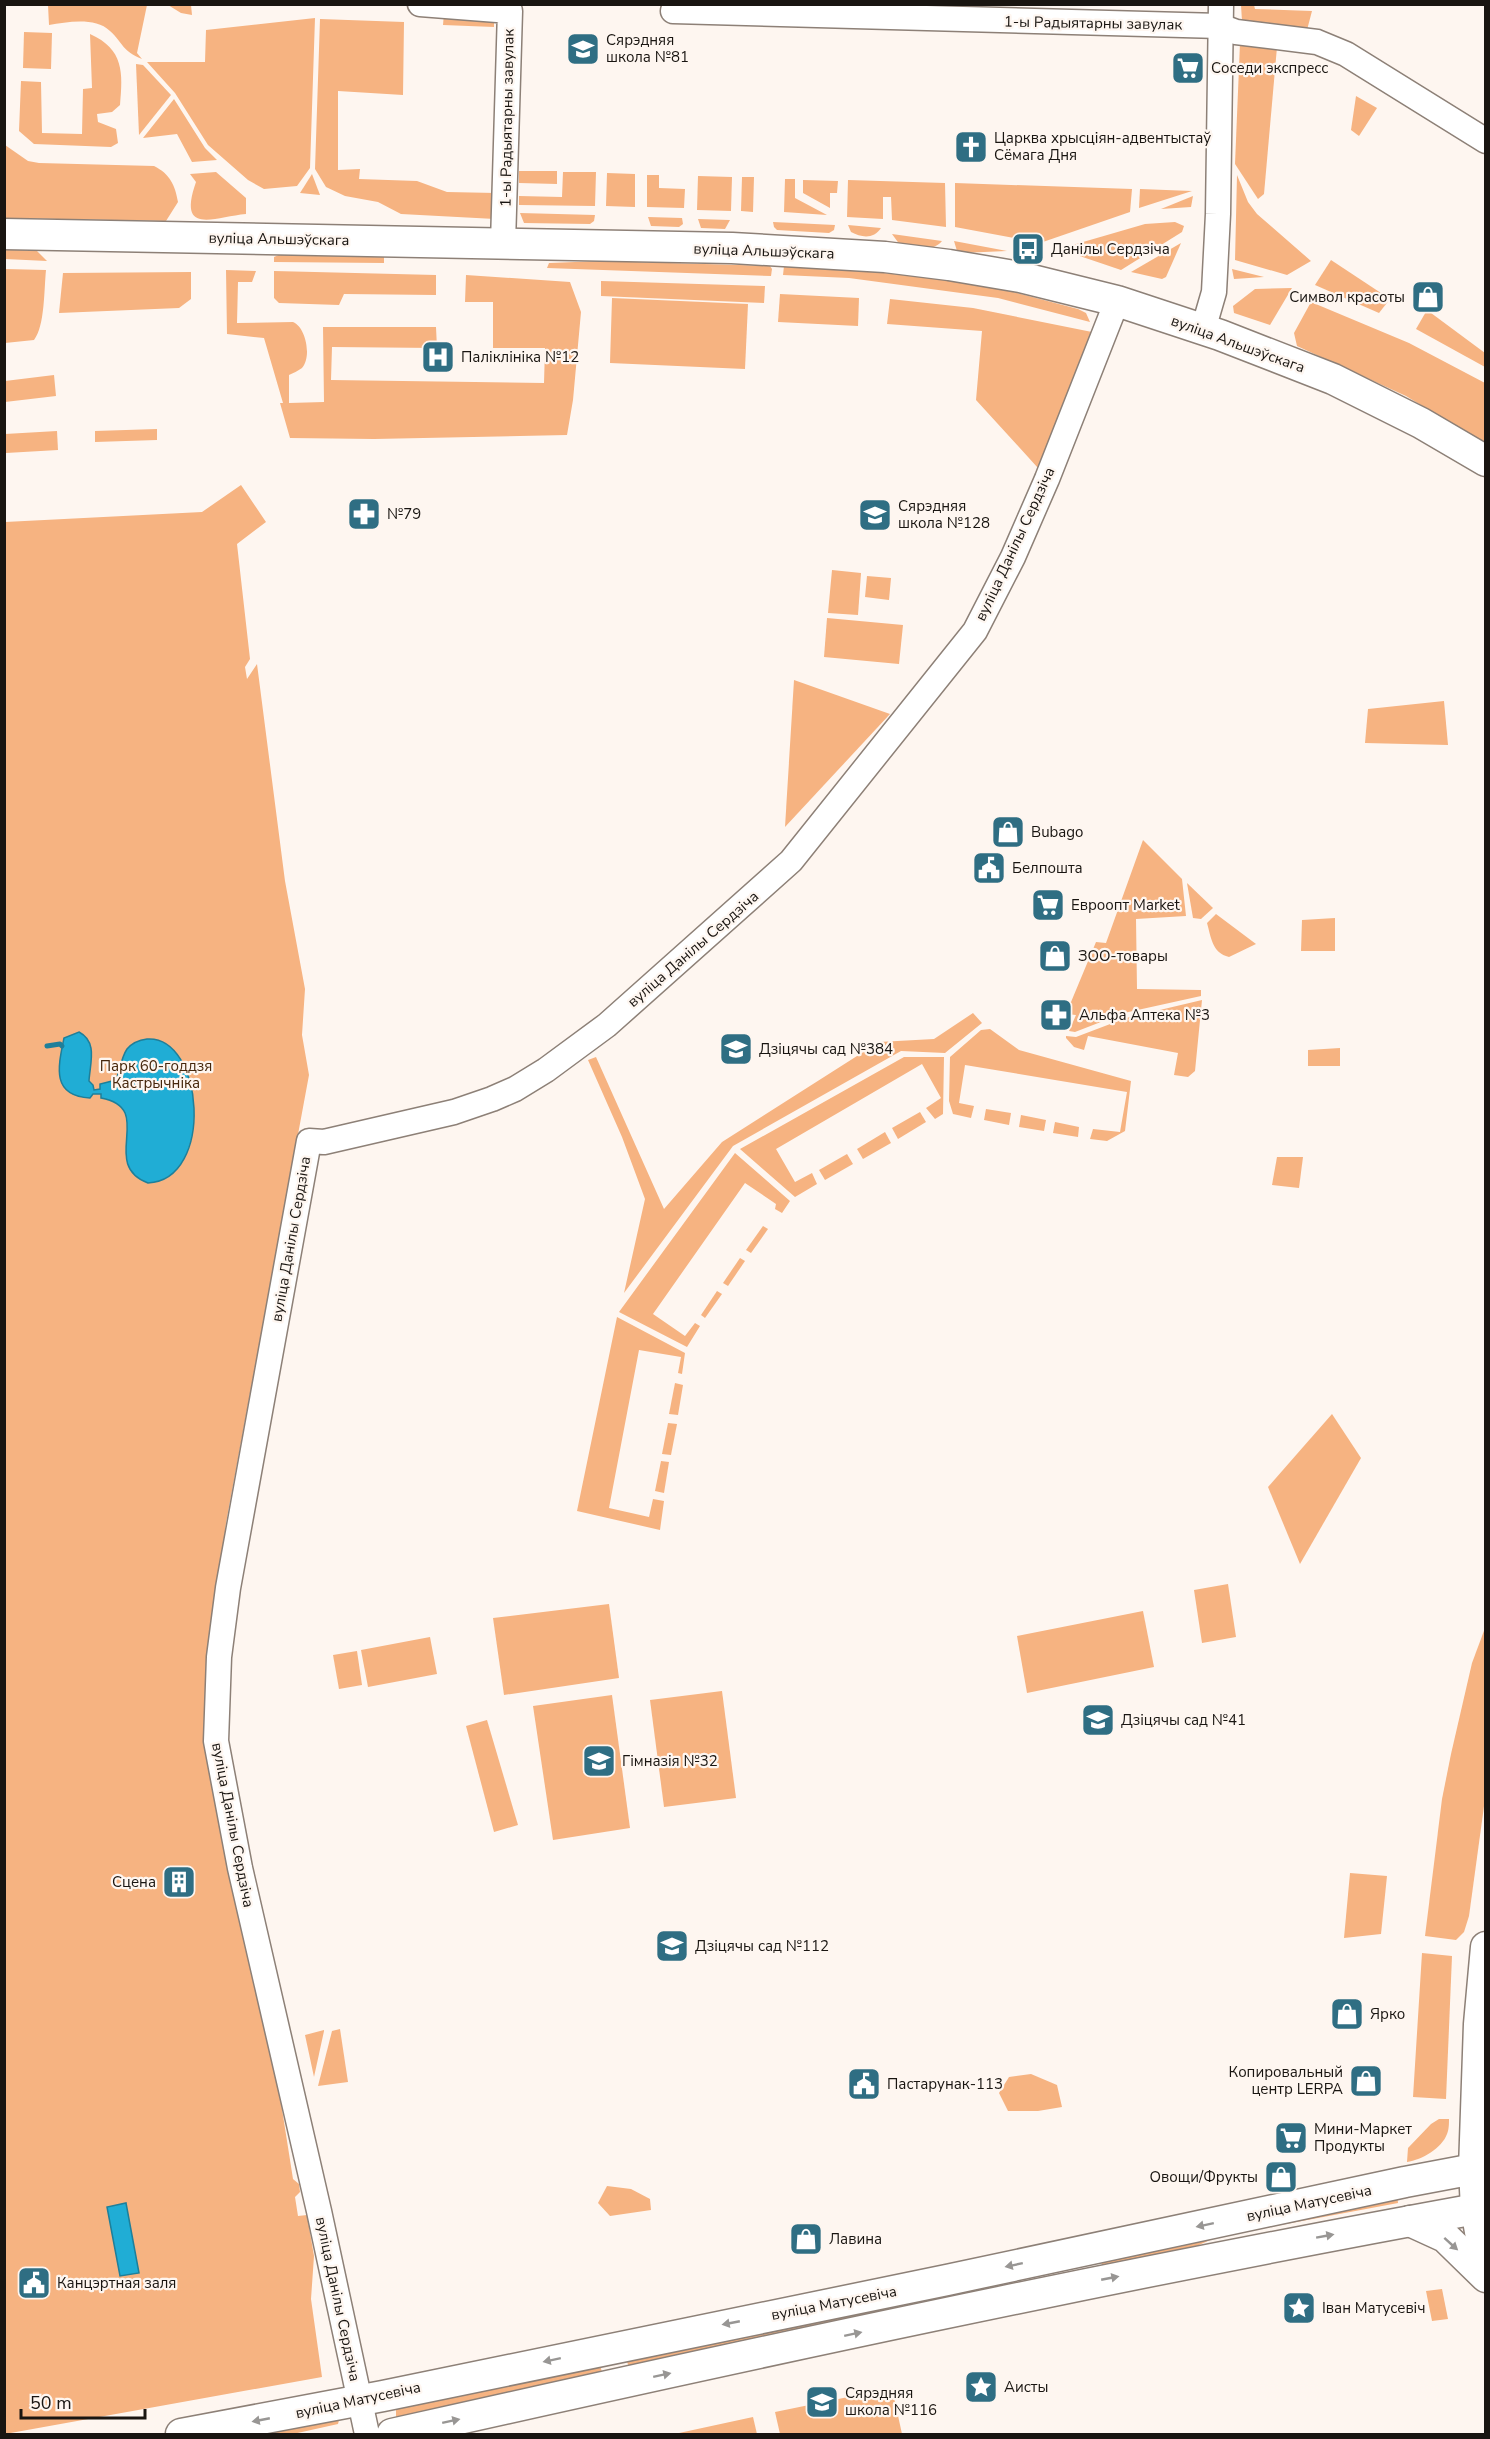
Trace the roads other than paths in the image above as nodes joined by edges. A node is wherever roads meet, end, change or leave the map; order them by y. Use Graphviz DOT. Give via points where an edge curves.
graph roads {
  1 [pos="420,4"];
  2 [pos="673,11"];
  3 [pos="1221,15"];
  4 [pos="1485,141"];
  5 [pos="4,234"];
  6 [pos="503,243"];
  7 [pos="1117,301"];
  8 [pos="1203,330"];
  9 [pos="1485,461"];
  10 [pos="1485,1947"];
  11 [pos="1476,2113"];
  12 [pos="1480,2169"];
  13 [pos="1416,2180"];
  14 [pos="1481,2206"];
  15 [pos="1410,2221"];
  16 [pos="1065,2254"];
  17 [pos="1485,2266"];
  18 [pos="1485,2277"];
  19 [pos="991,2302"];
  20 [pos="610,2348"];
  21 [pos="618,2385"];
  22 [pos="359,2400"];
  23 [pos="181,2434"];
  24 [pos="367,2434"];
  25 [pos="392,2434"];
  1 -- 6 [label="street, 1-ы Радыятарны завулак" via="510,11"];
  2 -- 3 [label="street, 1-ы Радыятарны завулак"];
  3 -- 4 [label="street, 1-ы Радыятарны завулак" via="1236,32 1317,42 1346,54"];
  3 -- 8 [label="street" via="1214,292"];
  5 -- 6 [label="main road, вуліца Альшэўскага"];
  6 -- 7 [label="main road, вуліца Альшэўскага" via="778,250 885,257 1020,277"];
  7 -- 8 [label="main road, вуліца Альшэўскага"];
  7 -- 22 [label="street, вуліца Данілы Сердзіча" via="1042,489 975,631 791,861 607,1025 515,1089 454,1112 324,1142 309,1141 228,1588 219,1657 216,1741 240,1868"];
  8 -- 9 [label="main road, вуліца Альшэўскага" via="1333,379 1421,423"];
  10 -- 11 [label="main road"];
  11 -- 12 [label="main road"];
  11 -- 13 [label="main road" via="1449,2158"];
  12 -- 13 [label="main road, вуліца Матусевіча"];
  12 -- 14 [label="main road"];
  13 -- 16 [label="main road, вуліца Матусевіча, one-way"];
  14 -- 15 [label="main road"];
  14 -- 17 [label="main road"];
  15 -- 18 [label="main road, one-way" via="1445,2237"];
  19 -- 15 [label="main road, one-way"];
  16 -- 19 [label="main road" via="1079,2261 1075,2272"];
  16 -- 20 [label="main road, вуліца Матусевіча, one-way"];
  21 -- 19 [label="main road, one-way"];
  20 -- 21 [label="main road"];
  20 -- 22 [label="main road, вуліца Матусевіча, one-way"];
  25 -- 21 [label="main road, one-way"];
  22 -- 23 [label="main road, вуліца Матусевіча, one-way"];
  22 -- 24 [label="street, вуліца Данілы Сердзіча"];
}
